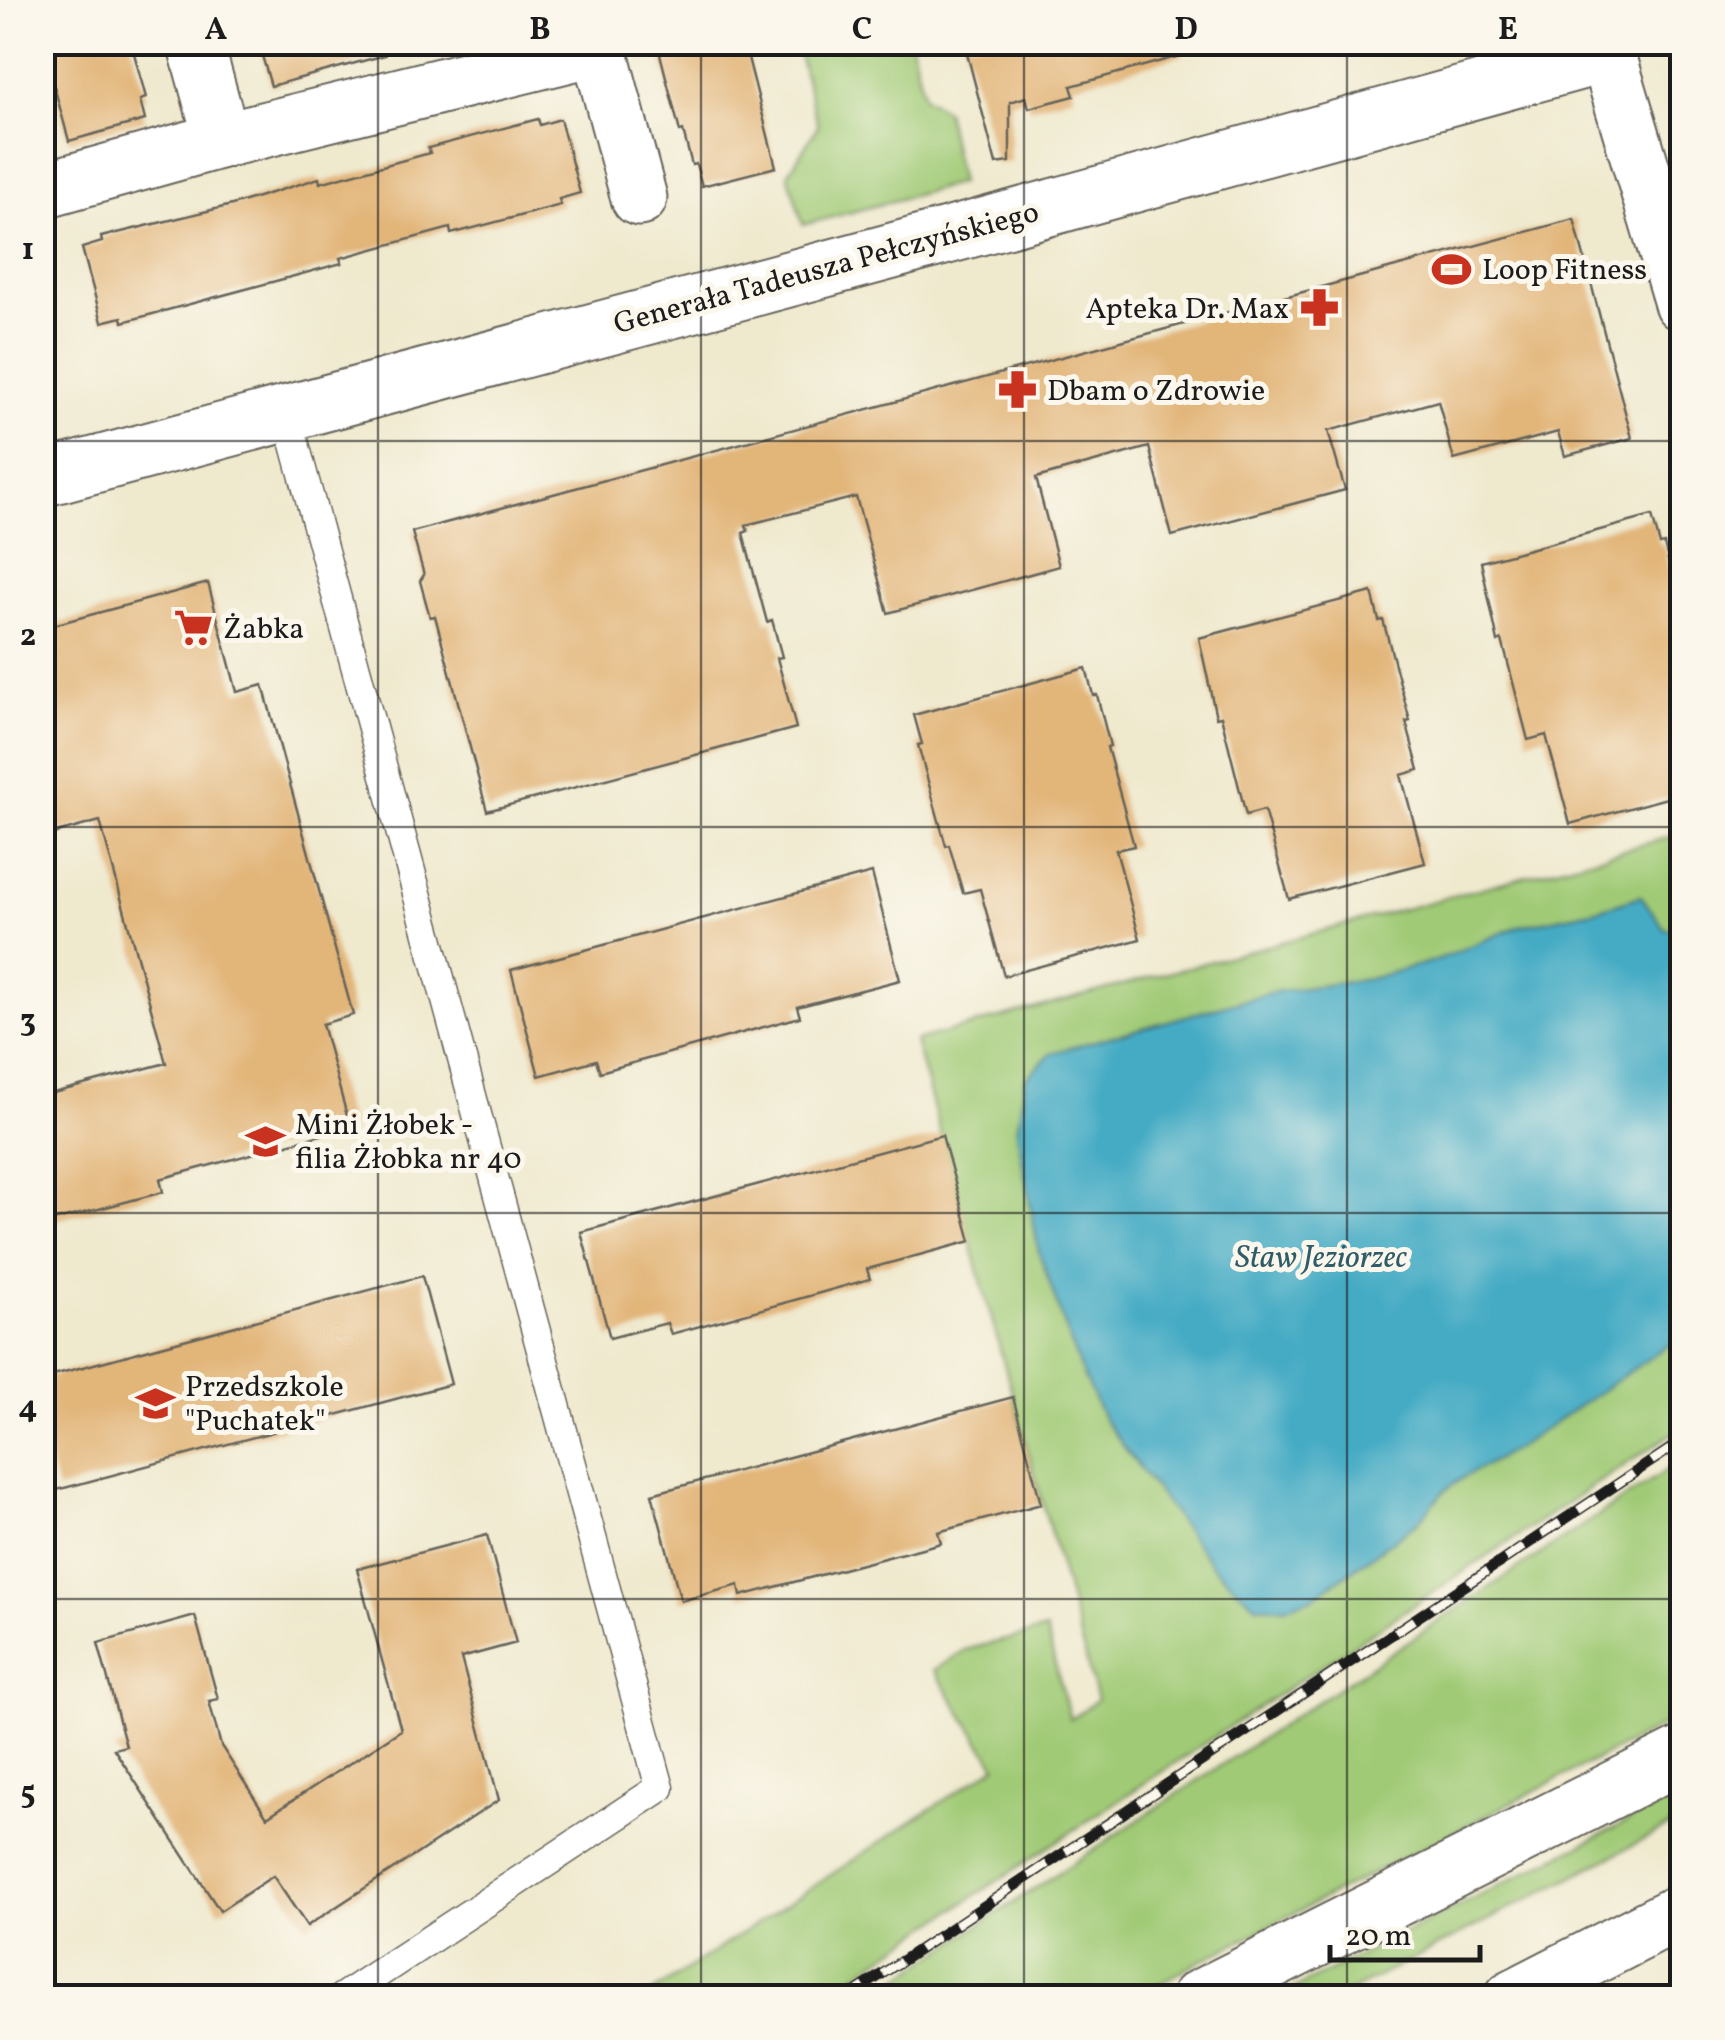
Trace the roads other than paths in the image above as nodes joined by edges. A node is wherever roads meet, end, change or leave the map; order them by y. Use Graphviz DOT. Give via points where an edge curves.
graph roads {
  1 [pos="195,42"];
  2 [pos="597,45"];
  3 [pos="1606,48"];
  4 [pos="222,140"];
  5 [pos="43,190"];
  6 [pos="639,198"];
  7 [pos="1682,303"];
  8 [pos="286,411"];
  9 [pos="42,478"];
  10 [pos="1682,1755"];
  11 [pos="1682,1911"];
  12 [pos="341,1998"];
  13 [pos="1199,1998"];
  14 [pos="1512,1998"];
  1 -- 4 [label="main road"];
  2 -- 4 [label="main road"];
  2 -- 6 [label="main road"];
  3 -- 7 [label="main road"];
  3 -- 8 [label="main road, Generała Tadeusza Pełczyńskiego" via="889,252"];
  4 -- 5 [label="main road"];
  8 -- 9 [label="main road, Generała Tadeusza Pełczyńskiego"];
  8 -- 12 [label="lane" via="660,1788"];
  10 -- 13 [label="main road"];
  11 -- 14 [label="main road"];
}
